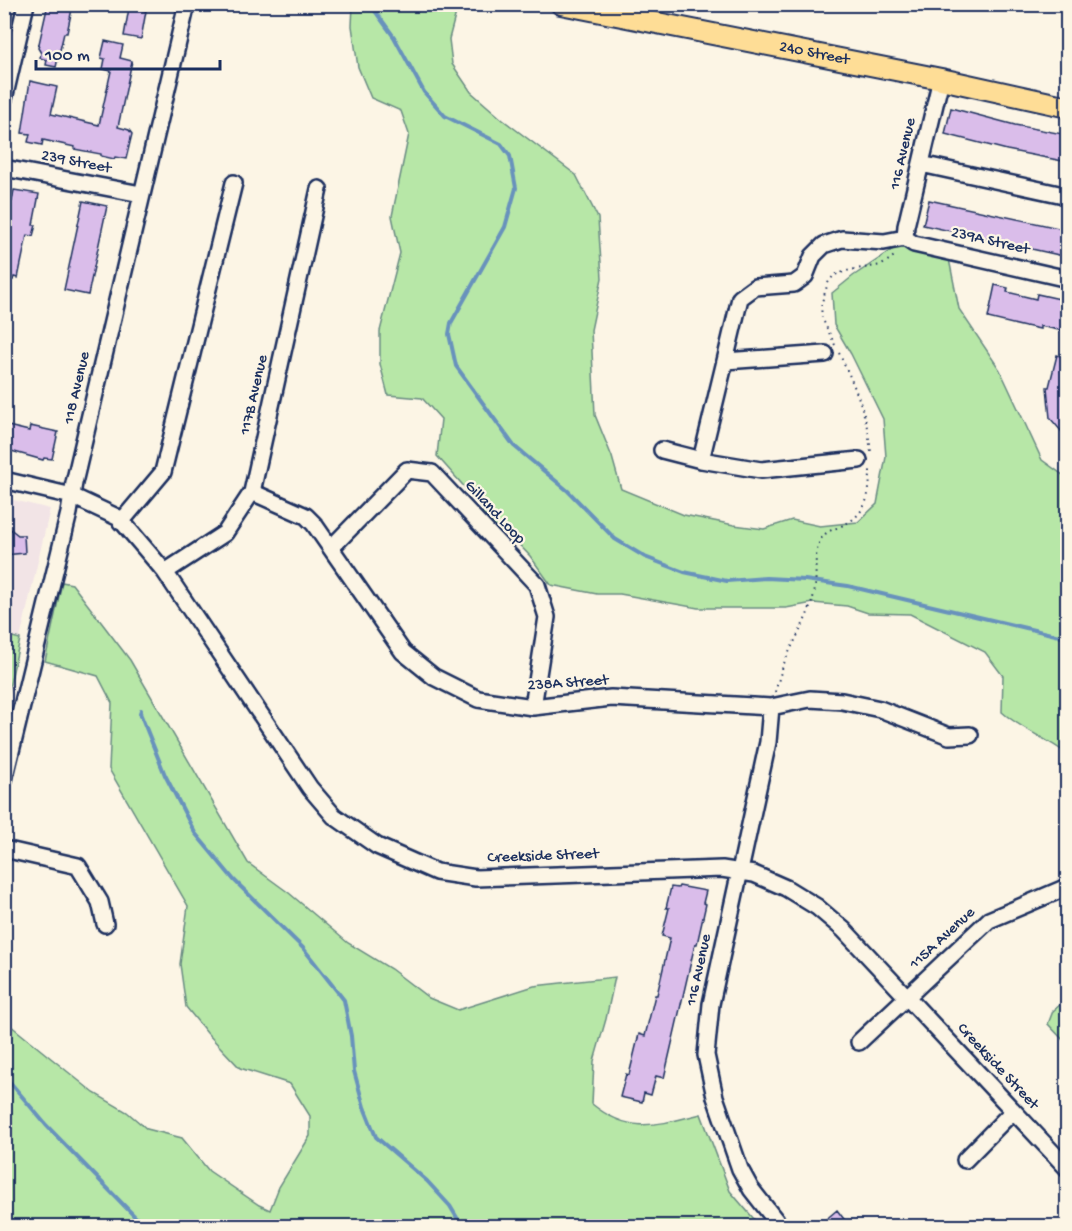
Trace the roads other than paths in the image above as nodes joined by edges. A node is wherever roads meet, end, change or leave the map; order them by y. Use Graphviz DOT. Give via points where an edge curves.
graph roads {
  1 [pos="26,4"];
  2 [pos="187,4"];
  3 [pos="561,4"];
  4 [pos="941,79"];
  5 [pos="4,99"];
  6 [pos="1068,107"];
  7 [pos="921,164"];
  8 [pos="4,168"];
  9 [pos="234,183"];
  10 [pos="319,189"];
  11 [pos="141,194"];
  12 [pos="1068,196"];
  13 [pos="905,238"];
  14 [pos="1068,279"];
  15 [pos="825,354"];
  16 [pos="725,361"];
  17 [pos="662,450"];
  18 [pos="701,460"];
  19 [pos="859,460"];
  20 [pos="4,480"];
  21 [pos="252,492"];
  22 [pos="72,496"];
  23 [pos="122,522"];
  24 [pos="331,548"];
  25 [pos="165,572"];
  26 [pos="532,706"];
  27 [pos="771,707"];
  28 [pos="969,735"];
  29 [pos="4,780"];
  30 [pos="4,849"];
  31 [pos="740,871"];
  32 [pos="1068,887"];
  33 [pos="105,924"];
  34 [pos="908,997"];
  35 [pos="859,1042"];
  36 [pos="1013,1111"];
  37 [pos="965,1160"];
  38 [pos="1068,1169"];
  39 [pos="780,1227"];
  1 -- 5 [label="street"];
  2 -- 11 [label="street, 118 Avenue"];
  3 -- 4 [label="main road, 240 Street"];
  4 -- 6 [label="main road, 240 Street"];
  4 -- 7 [label="street, 116 Avenue"];
  7 -- 12 [label="street"];
  7 -- 13 [label="street, 116 Avenue"];
  8 -- 11 [label="street, 239 Street"];
  9 -- 23 [label="street" via="163,472"];
  10 -- 21 [label="street, 117B Avenue"];
  11 -- 22 [label="street, 118 Avenue"];
  13 -- 14 [label="street, 239A Street"];
  13 -- 16 [label="street" via="884,242 842,239 824,245 813,256 805,276 794,285 755,287 741,298"];
  15 -- 16 [label="street"];
  16 -- 18 [label="street"];
  17 -- 18 [label="street"];
  18 -- 19 [label="street" via="761,470"];
  20 -- 22 [label="street, Creekside Street"];
  21 -- 24 [label="street, 238A Street" via="306,516"];
  21 -- 25 [label="street, 117B Avenue" via="225,533"];
  22 -- 23 [label="street, Creekside Street"];
  22 -- 29 [label="street, 118 Avenue"];
  23 -- 25 [label="street, Creekside Street"];
  24 -- 26 [label="street, 238A Street" via="403,652 434,676 478,699"];
  24 -- 26 [label="street, Gilland Loop" via="407,470 432,473 537,585 547,617"];
  25 -- 31 [label="street, Creekside Street" via="310,788 334,816 377,846 436,872 476,878 713,868"];
  26 -- 27 [label="street, 238A Street" via="612,698"];
  27 -- 28 [label="street, 238A Street" via="810,699 842,700 880,709 949,736"];
  27 -- 31 [label="street, 116 Avenue" via="768,742"];
  30 -- 33 [label="street" via="78,866 100,902"];
  31 -- 34 [label="street, Creekside Street" via="786,888 817,907"];
  31 -- 39 [label="street, 116 Avenue" via="711,1004 706,1055 715,1097 740,1169"];
  32 -- 34 [label="street, 115A Avenue" via="989,920"];
  34 -- 35 [label="street, 115A Avenue"];
  34 -- 36 [label="street, Creekside Street"];
  36 -- 37 [label="street"];
  36 -- 38 [label="street, Creekside Street"];
}
